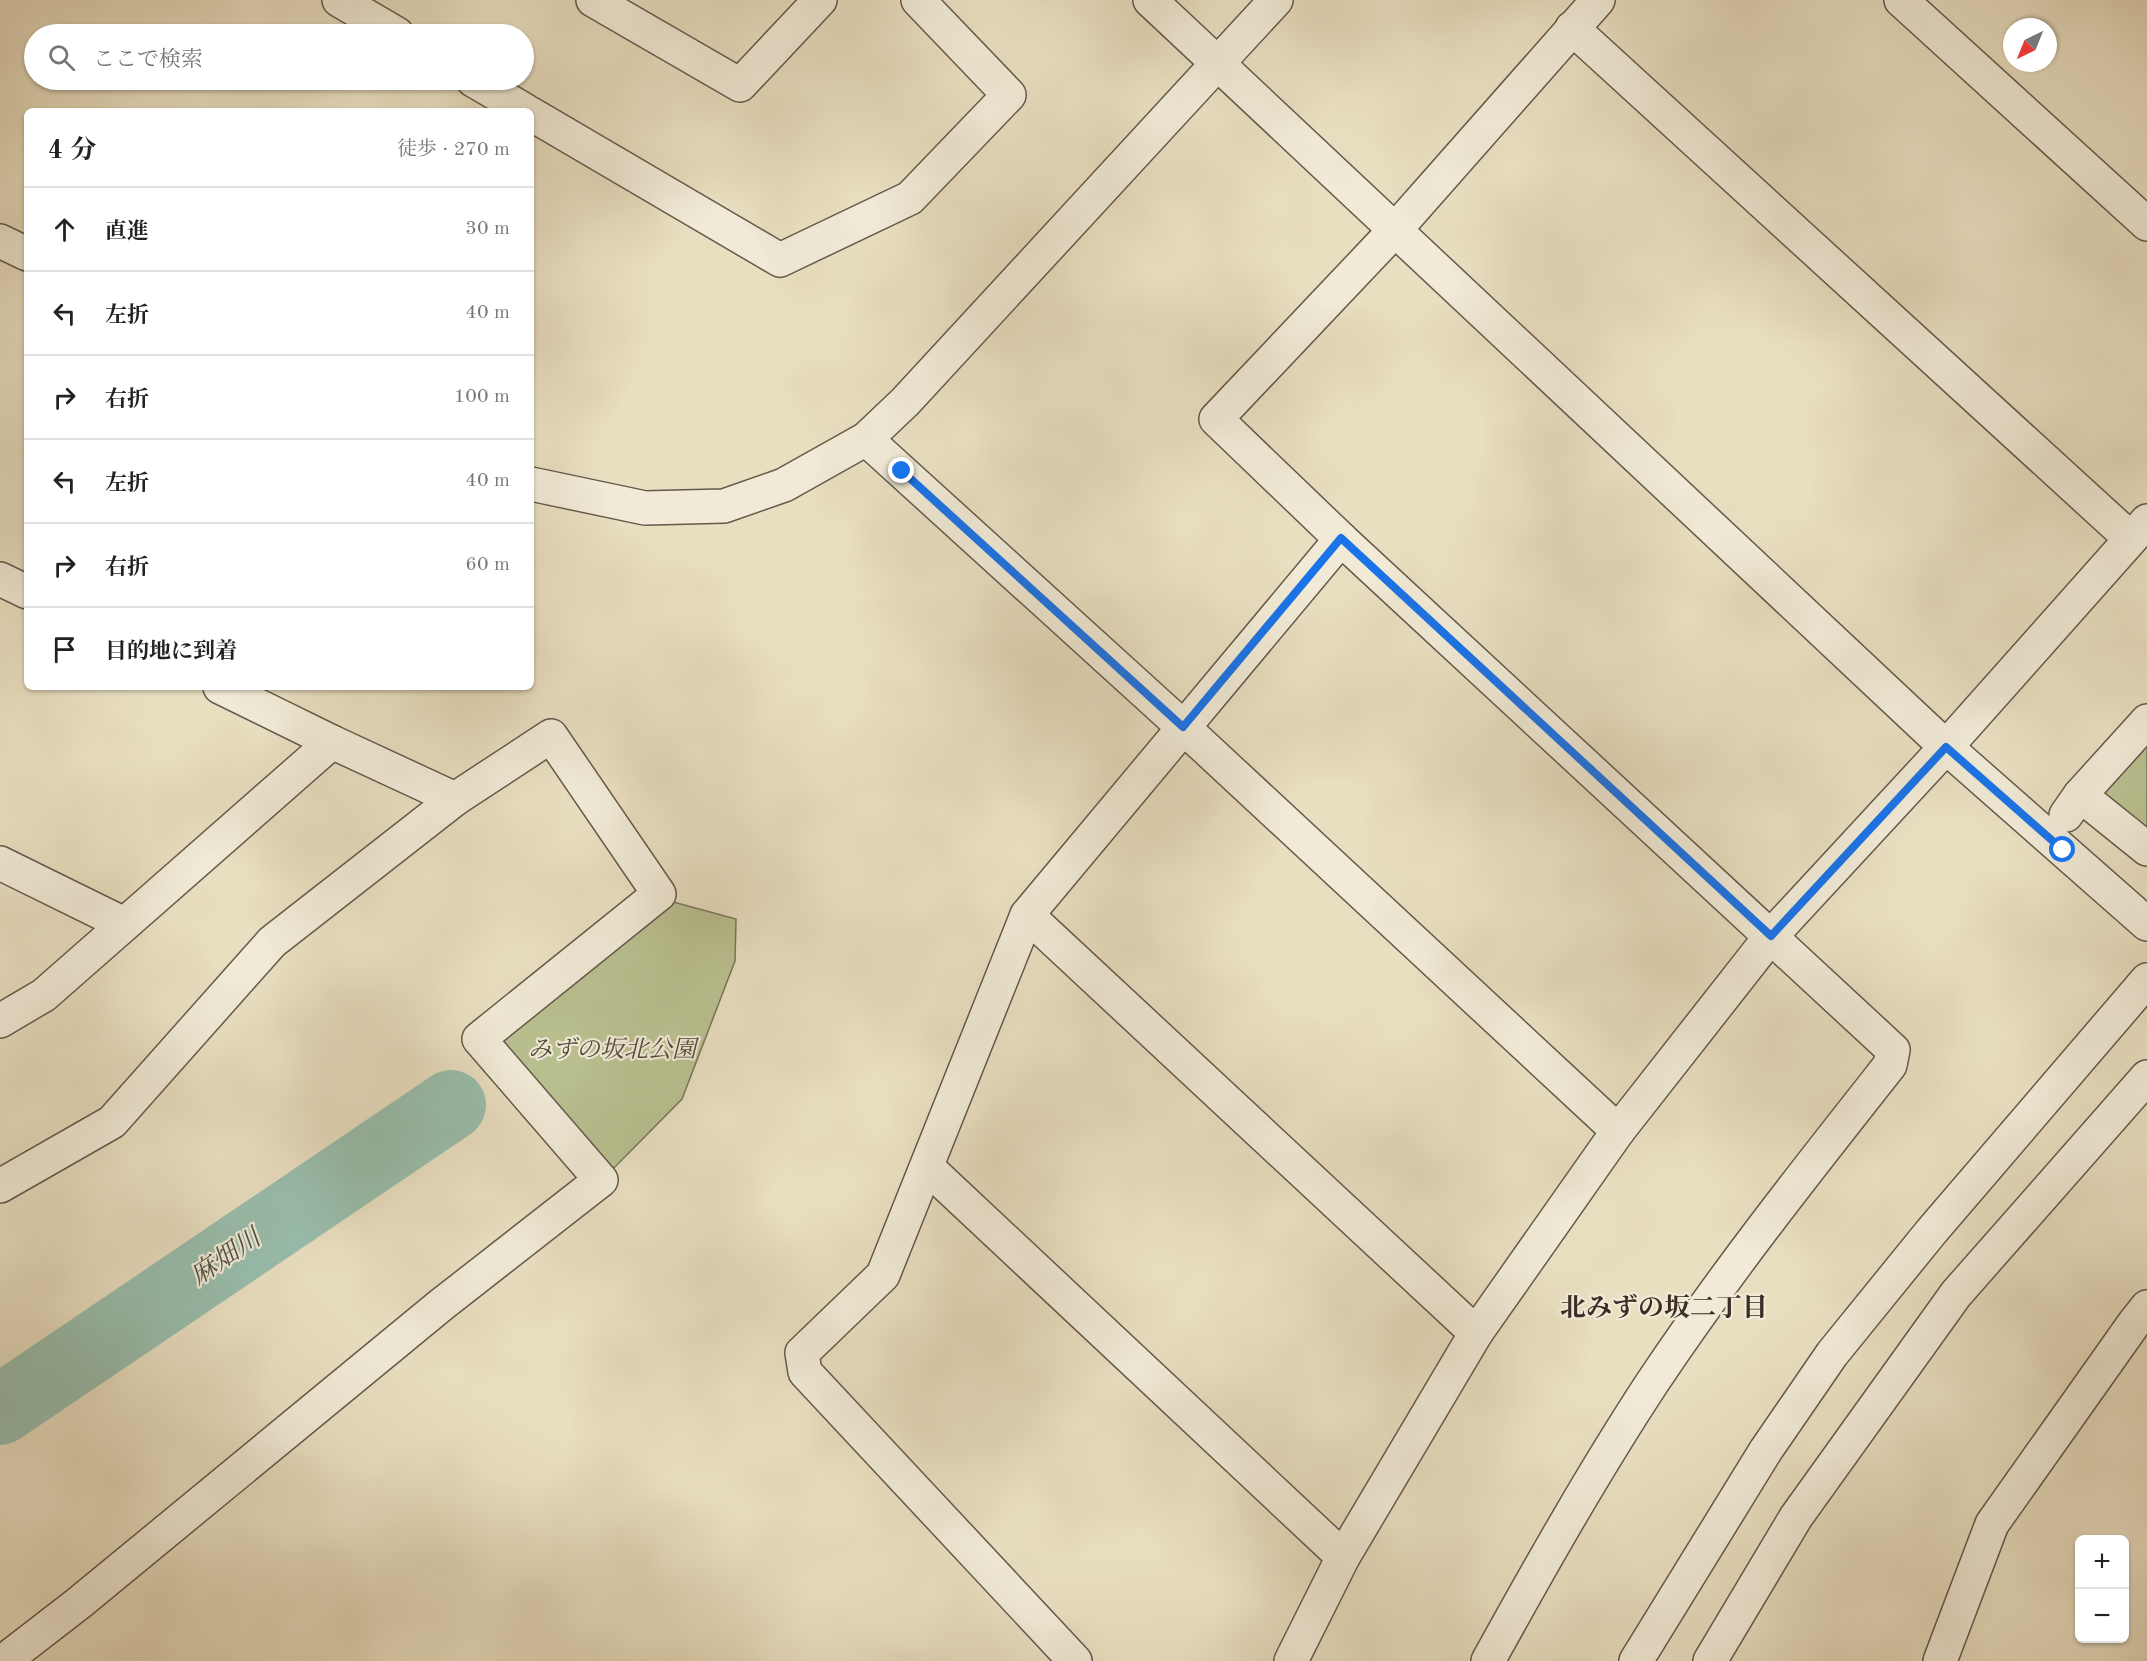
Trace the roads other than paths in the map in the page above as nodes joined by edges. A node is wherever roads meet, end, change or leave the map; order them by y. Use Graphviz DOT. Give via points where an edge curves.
graph roads {
  1 [pos="339,0"];
  2 [pos="593,0"];
  3 [pos="820,0"];
  4 [pos="918,0"];
  5 [pos="1150,0"];
  6 [pos="1276,0"];
  7 [pos="1598,0"];
  8 [pos="1901,0"];
  9 [pos="380,24"];
  10 [pos="1572,28"];
  11 [pos="1218,62"];
  12 [pos="490,90"];
  13 [pos="521,108"];
  14 [pos="534,116"];
  15 [pos="2147,224"];
  16 [pos="1395,230"];
  17 [pos="0,241"];
  18 [pos="24,253"];
  19 [pos="867,439"];
  20 [pos="534,485"];
  21 [pos="2139,529"];
  22 [pos="1341,538"];
  23 [pos="0,579"];
  24 [pos="24,591"];
  25 [pos="226,690"];
  26 [pos="2147,721"];
  27 [pos="1183,727"];
  28 [pos="332,742"];
  29 [pos="1946,747"];
  30 [pos="455,799"];
  31 [pos="2147,849"];
  32 [pos="0,863"];
  33 [pos="1027,915"];
  34 [pos="124,924"];
  35 [pos="2147,924"];
  36 [pos="1771,936"];
  37 [pos="2147,980"];
  38 [pos="0,1021"];
  39 [pos="2147,1077"];
  40 [pos="1617,1131"];
  41 [pos="928,1168"];
  42 [pos="0,1186"];
  43 [pos="2147,1307"];
  44 [pos="1476,1333"];
  45 [pos="1342,1557"];
  46 [pos="4,1661"];
  47 [pos="1075,1661"];
  48 [pos="1291,1661"];
  49 [pos="1488,1661"];
  50 [pos="1636,1661"];
  51 [pos="1710,1661"];
  52 [pos="1940,1661"];
  1 -- 9 [label="street"];
  2 -- 3 [label="street" via="740,85"];
  4 -- 14 [label="street" via="1009,95 910,198 780,260"];
  5 -- 11 [label="street"];
  6 -- 11 [label="street"];
  7 -- 10 [label="street"];
  8 -- 15 [label="street"];
  10 -- 16 [label="street"];
  10 -- 21 [label="street"];
  11 -- 16 [label="street"];
  11 -- 19 [label="street"];
  12 -- 13 [label="street"];
  16 -- 22 [label="street" via="1216,418"];
  16 -- 29 [label="street"];
  17 -- 18 [label="street"];
  19 -- 20 [label="street" via="784,485 723,506 645,508"];
  19 -- 27 [label="street"];
  21 -- 29 [label="street"];
  22 -- 27 [label="street"];
  22 -- 36 [label="street"];
  23 -- 24 [label="street"];
  25 -- 28 [label="street"];
  26 -- 31 [label="street" via="2073,805"];
  27 -- 33 [label="street"];
  27 -- 40 [label="street"];
  28 -- 30 [label="street"];
  28 -- 34 [label="street"];
  29 -- 35 [label="street"];
  29 -- 36 [label="street"];
  30 -- 42 [label="street" via="272,942 112,1122"];
  30 -- 46 [label="street" via="551,736 659,894 479,1039 602,1180 441,1305"];
  32 -- 34 [label="street"];
  33 -- 41 [label="street"];
  33 -- 44 [label="street"];
  34 -- 38 [label="street" via="44,995"];
  36 -- 40 [label="street"];
  36 -- 49 [label="street" via="1893,1050 1890,1065 1745,1249 1653,1382 1575,1504"];
  37 -- 50 [label="street" via="1938,1223 1832,1354 1766,1450"];
  39 -- 51 [label="street" via="1956,1294 1796,1517"];
  40 -- 44 [label="street"];
  41 -- 45 [label="street"];
  41 -- 47 [label="street" via="883,1275 802,1353 805,1372"];
  43 -- 52 [label="street" via="1992,1524"];
  44 -- 45 [label="street"];
  45 -- 48 [label="street"];
}
